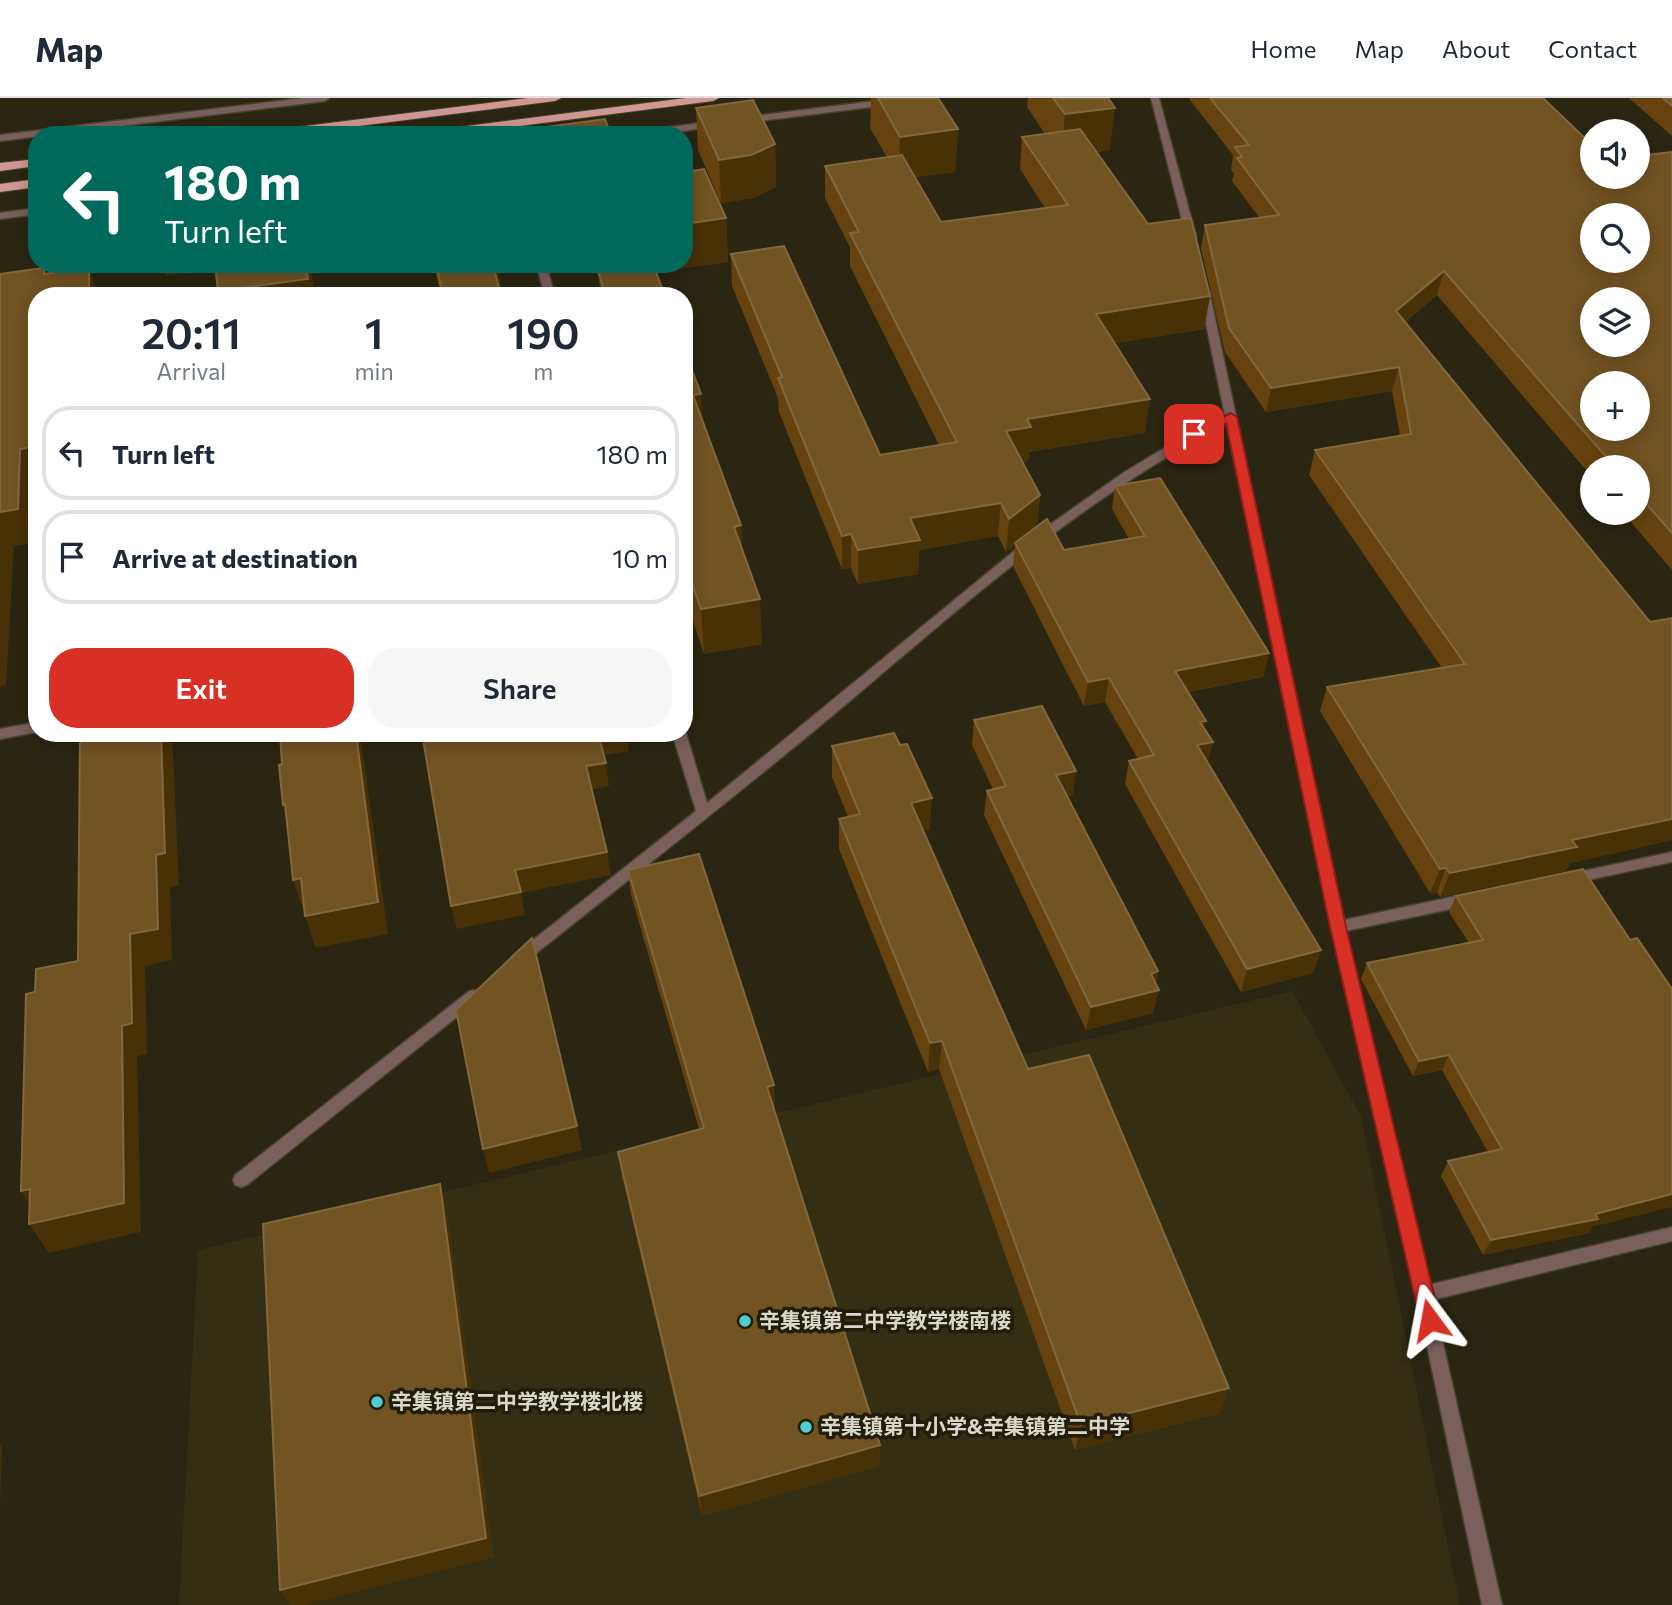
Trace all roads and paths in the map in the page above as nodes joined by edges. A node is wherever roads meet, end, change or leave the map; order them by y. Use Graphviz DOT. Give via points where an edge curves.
graph roads {
  1 [pos="326,98"];
  2 [pos="555,98"];
  3 [pos="713,98"];
  4 [pos="919,98"];
  5 [pos="1155,98"];
  6 [pos="298,100"];
  7 [pos="94,126"];
  8 [pos="330,126"];
  9 [pos="528,126"];
  10 [pos="693,127"];
  11 [pos="28,134"];
  12 [pos="0,138"];
  13 [pos="28,163"];
  14 [pos="0,167"];
  15 [pos="28,184"];
  16 [pos="0,188"];
  17 [pos="28,212"];
  18 [pos="0,216"];
  19 [pos="1193,247"];
  20 [pos="1200,274"];
  21 [pos="1231,417"];
  22 [pos="28,729"];
  23 [pos="0,734"];
  24 [pos="682,742"];
  25 [pos="703,813"];
  26 [pos="1672,857"];
  27 [pos="1552,882"];
  28 [pos="1485,896"];
  29 [pos="1338,927"];
  30 [pos="509,967"];
  31 [pos="488,984"];
  32 [pos="241,1180"];
  33 [pos="1672,1234"];
  34 [pos="1424,1294"];
  35 [pos="1492,1605"];
  1 -- 6 [label="street"];
  2 -- 8 [label="main road"];
  3 -- 9 [label="main road"];
  4 -- 10 [label="street"];
  5 -- 19 [label="street"];
  6 -- 7 [label="street"];
  11 -- 12 [label="street"];
  13 -- 14 [label="main road"];
  15 -- 16 [label="main road"];
  17 -- 18 [label="street"];
  20 -- 21 [label="street"];
  21 -- 25 [label="street" via="1112,484 1021,550"];
  21 -- 29 [label="street"];
  22 -- 23 [label="street"];
  24 -- 25 [label="street"];
  25 -- 30 [label="street"];
  26 -- 27 [label="street"];
  28 -- 29 [label="street"];
  29 -- 34 [label="street"];
  31 -- 32 [label="street"];
  33 -- 34 [label="street"];
  34 -- 35 [label="street"];
}
